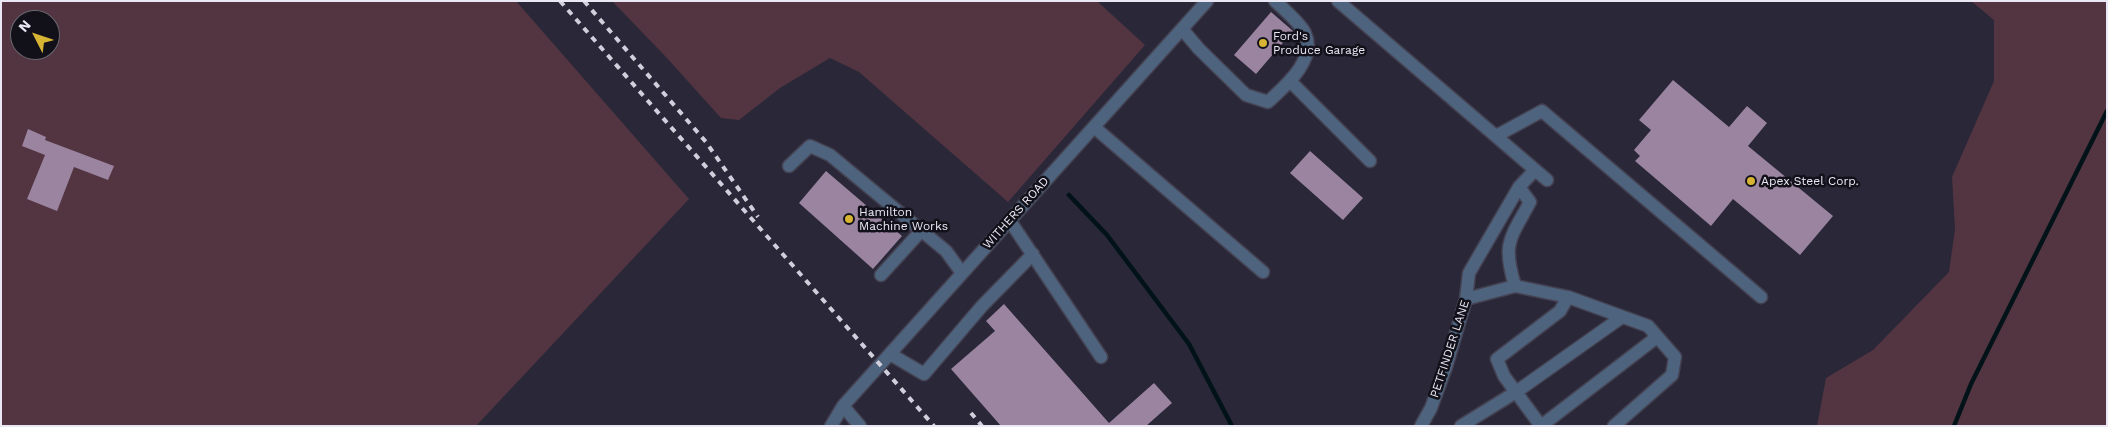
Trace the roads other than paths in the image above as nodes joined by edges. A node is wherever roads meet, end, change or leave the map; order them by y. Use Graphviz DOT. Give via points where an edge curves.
graph roads {
  1 [pos="1207,1"];
  2 [pos="1276,1"];
  3 [pos="1338,1"];
  4 [pos="1182,29"];
  5 [pos="1290,81"];
  6 [pos="1094,127"];
  7 [pos="1496,136"];
  8 [pos="1370,162"];
  9 [pos="789,166"];
  10 [pos="1535,170"];
  11 [pos="1547,180"];
  12 [pos="1519,186"];
  13 [pos="1010,221"];
  14 [pos="920,230"];
  15 [pos="1033,254"];
  16 [pos="1263,272"];
  17 [pos="962,273"];
  18 [pos="880,275"];
  19 [pos="1515,286"];
  20 [pos="1568,297"];
  21 [pos="1761,297"];
  22 [pos="1466,299"];
  23 [pos="1622,316"];
  24 [pos="1657,337"];
  25 [pos="890,354"];
  26 [pos="1101,357"];
  27 [pos="1516,392"];
  28 [pos="843,406"];
  29 [pos="830,426"];
  30 [pos="860,426"];
  31 [pos="1421,426"];
  32 [pos="1461,426"];
  33 [pos="1541,426"];
  34 [pos="1614,426"];
  1 -- 4 [label="street, WITHERS ROAD"];
  2 -- 5 [label="street" via="1305,34 1307,55"];
  3 -- 7 [label="street"];
  4 -- 5 [label="street" via="1246,94 1268,102"];
  4 -- 6 [label="street, WITHERS ROAD"];
  5 -- 8 [label="street"];
  6 -- 13 [label="street, WITHERS ROAD"];
  6 -- 16 [label="street"];
  7 -- 10 [label="street"];
  7 -- 21 [label="street" via="1542,111"];
  9 -- 14 [label="street" via="810,146 830,155"];
  10 -- 11 [label="street"];
  10 -- 12 [label="street, PETFINDER LANE"];
  12 -- 19 [label="street" via="1530,202 1508,243 1508,262"];
  12 -- 22 [label="street, PETFINDER LANE" via="1469,273"];
  13 -- 15 [label="street"];
  13 -- 17 [label="street, WITHERS ROAD"];
  14 -- 17 [label="street" via="946,251"];
  14 -- 18 [label="street"];
  15 -- 25 [label="street" via="982,306 924,374"];
  15 -- 26 [label="street"];
  17 -- 25 [label="street, WITHERS ROAD"];
  19 -- 20 [label="street"];
  19 -- 22 [label="street"];
  20 -- 23 [label="street"];
  20 -- 27 [label="street" via="1560,311 1497,359"];
  22 -- 31 [label="street, PETFINDER LANE" via="1437,392"];
  23 -- 24 [label="street" via="1648,326"];
  23 -- 27 [label="street"];
  24 -- 33 [label="street"];
  24 -- 34 [label="street" via="1675,357 1672,375"];
  25 -- 28 [label="street, WITHERS ROAD"];
  27 -- 32 [label="street"];
  27 -- 33 [label="street"];
  28 -- 29 [label="street, WITHERS ROAD"];
  28 -- 30 [label="street"];
}
